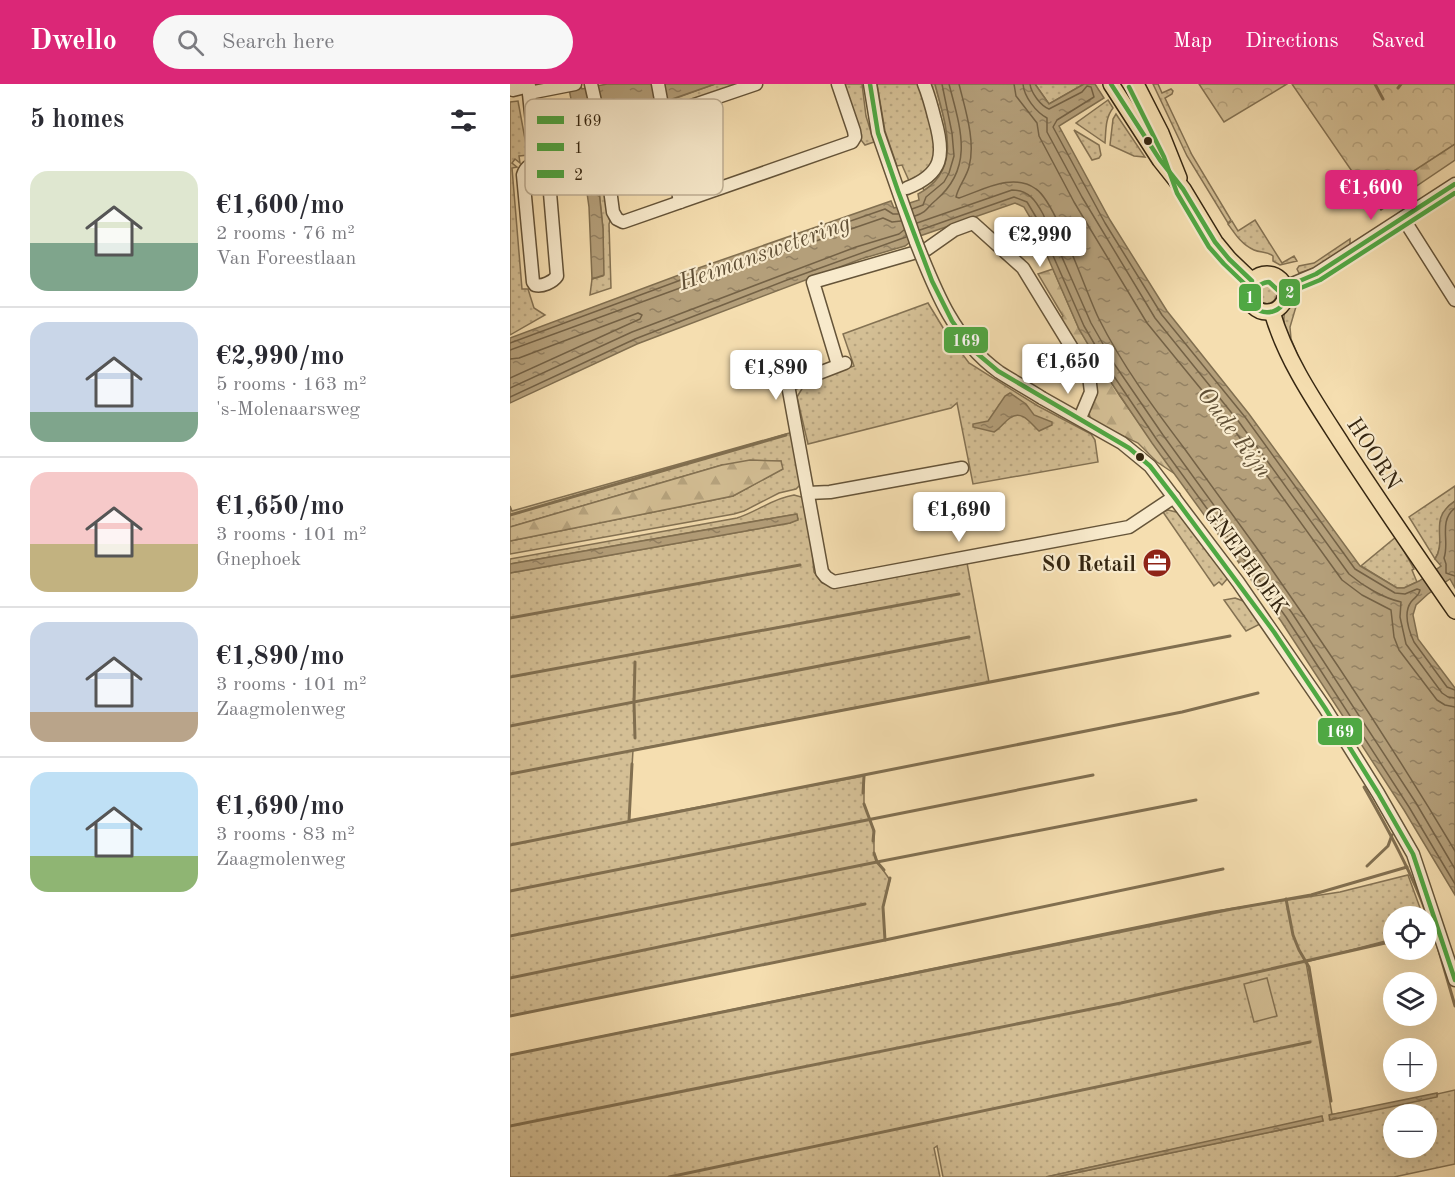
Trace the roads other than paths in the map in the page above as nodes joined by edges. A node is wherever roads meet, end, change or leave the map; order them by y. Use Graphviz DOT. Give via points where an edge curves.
graph roads {
  1 [pos="575,84"];
  2 [pos="658,84"];
  3 [pos="756,84"];
  4 [pos="838,84"];
  5 [pos="924,84"];
  6 [pos="1112,84"];
  7 [pos="1136,84"];
  8 [pos="870,85"];
  9 [pos="529,88"];
  10 [pos="510,89"];
  11 [pos="661,99"];
  12 [pos="713,99"];
  13 [pos="525,169"];
  14 [pos="1455,184"];
  15 [pos="525,187"];
  16 [pos="723,187"];
  17 [pos="907,188"];
  18 [pos="1183,189"];
  19 [pos="526,195"];
  20 [pos="550,195"];
  21 [pos="610,195"];
  22 [pos="679,195"];
  23 [pos="700,195"];
  24 [pos="680,202"];
  25 [pos="1403,218"];
  26 [pos="1252,281"];
  27 [pos="1285,287"];
  28 [pos="1455,300"];
  29 [pos="1272,312"];
  30 [pos="1080,418"];
  31 [pos="962,468"];
  32 [pos="808,493"];
  33 [pos="1174,497"];
  34 [pos="1451,606"];
  35 [pos="1455,980"];
  1 -- 9 [label="street"];
  2 -- 11 [label="street"];
  3 -- 12 [label="street"];
  4 -- 16 [label="street" via="854,131 852,142"];
  5 -- 17 [label="street" via="940,141 939,162 927,179"];
  6 -- 18 [label="main road"];
  7 -- 18 [label="main road" via="1171,154"];
  8 -- 30 [label="street, GNEPHOEK, bridge" via="879,133 916,242 940,301 961,336 998,371"];
  9 -- 10 [label="street"];
  13 -- 15 [label="street"];
  14 -- 25 [label="street"];
  18 -- 26 [label="main road" via="1215,242"];
  19 -- 20 [label="street" via="533,282 539,286 557,276"];
  21 -- 24 [label="street" via="613,212 623,222"];
  22 -- 24 [label="street"];
  23 -- 24 [label="street"];
  25 -- 27 [label="street" via="1316,274"];
  25 -- 28 [label="street"];
  26 -- 27 [label="main road" via="1270,274"];
  26 -- 29 [label="main road" via="1247,291 1251,305 1261,312"];
  27 -- 29 [label="main road" via="1284,302"];
  29 -- 34 [label="main road, HOORN" via="1288,357 1326,420"];
  30 -- 32 [label="street" via="1091,392 1089,376 1023,268 973,223 954,230 927,249 813,282 842,364 788,385"];
  30 -- 33 [label="street, GNEPHOEK" via="1134,452"];
  31 -- 32 [label="street"];
  32 -- 33 [label="street" via="822,572 834,582 1129,527"];
  33 -- 35 [label="street, GNEPHOEK" via="1274,632 1378,793 1413,854"];
}
